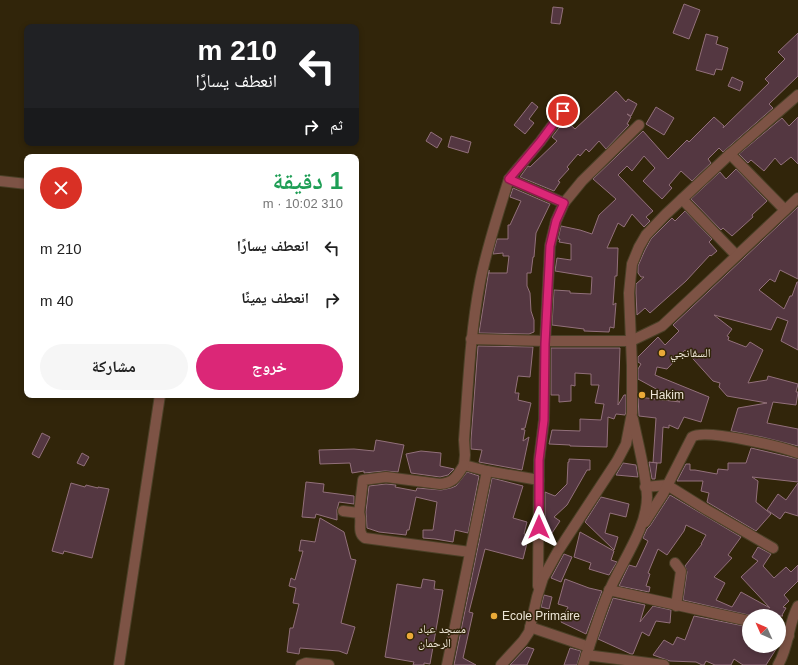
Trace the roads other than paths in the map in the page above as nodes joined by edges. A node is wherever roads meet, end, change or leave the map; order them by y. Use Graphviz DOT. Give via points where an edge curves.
graph roads {
  1 [pos="798,95"];
  2 [pos="563,111"];
  3 [pos="639,125"];
  4 [pos="730,154"];
  5 [pos="509,179"];
  6 [pos="0,181"];
  7 [pos="24,184"];
  8 [pos="798,198"];
  9 [pos="682,199"];
  10 [pos="564,203"];
  11 [pos="784,210"];
  12 [pos="736,255"];
  13 [pos="471,339"];
  14 [pos="545,341"];
  15 [pos="631,341"];
  16 [pos="160,398"];
  17 [pos="632,413"];
  18 [pos="798,453"];
  19 [pos="464,465"];
  20 [pos="487,471"];
  21 [pos="539,480"];
  22 [pos="667,485"];
  23 [pos="645,487"];
  24 [pos="343,510"];
  25 [pos="359,513"];
  26 [pos="637,535"];
  27 [pos="773,548"];
  28 [pos="470,552"];
  29 [pos="675,563"];
  30 [pos="609,590"];
  31 [pos="537,597"];
  32 [pos="676,606"];
  33 [pos="798,606"];
  34 [pos="742,620"];
  35 [pos="530,627"];
  36 [pos="786,630"];
  37 [pos="783,653"];
  38 [pos="586,656"];
  39 [pos="782,664"];
  40 [pos="119,665"];
  41 [pos="301,665"];
  42 [pos="329,665"];
  43 [pos="447,665"];
  44 [pos="501,665"];
  45 [pos="664,665"];
  1 -- 4 [label="street"];
  2 -- 5 [label="street"];
  3 -- 10 [label="street" via="582,181"];
  4 -- 9 [label="street"];
  4 -- 11 [label="street"];
  5 -- 10 [label="street"];
  5 -- 13 [label="street" via="488,247"];
  6 -- 7 [label="street"];
  8 -- 11 [label="street"];
  9 -- 12 [label="street"];
  9 -- 15 [label="street" via="646,235 632,264 629,293"];
  10 -- 14 [label="street" via="556,221 550,246"];
  11 -- 12 [label="street"];
  12 -- 15 [label="street" via="662,326"];
  13 -- 14 [label="street"];
  13 -- 19 [label="street"];
  14 -- 15 [label="street"];
  14 -- 21 [label="street" via="544,420"];
  15 -- 17 [label="street"];
  16 -- 40 [label="street"];
  17 -- 23 [label="street"];
  17 -- 31 [label="street" via="626,444 618,461 558,551"];
  18 -- 22 [label="street" via="770,444 696,434"];
  19 -- 20 [label="street"];
  19 -- 25 [label="street" via="454,479 447,483 386,477 363,480"];
  20 -- 21 [label="street"];
  20 -- 28 [label="street"];
  21 -- 31 [label="street"];
  22 -- 23 [label="street"];
  22 -- 26 [label="street"];
  22 -- 27 [label="street"];
  23 -- 26 [label="street" via="645,512"];
  24 -- 25 [label="street"];
  25 -- 28 [label="street" via="360,532 364,538"];
  26 -- 30 [label="street"];
  28 -- 43 [label="street"];
  29 -- 32 [label="street" via="681,571"];
  30 -- 32 [label="street"];
  30 -- 38 [label="street"];
  31 -- 35 [label="street"];
  32 -- 34 [label="street"];
  33 -- 36 [label="street"];
  35 -- 38 [label="street"];
  35 -- 44 [label="street" via="523,642"];
  37 -- 39 [label="street"];
  38 -- 45 [label="street"];
  41 -- 42 [label="street"];
}
